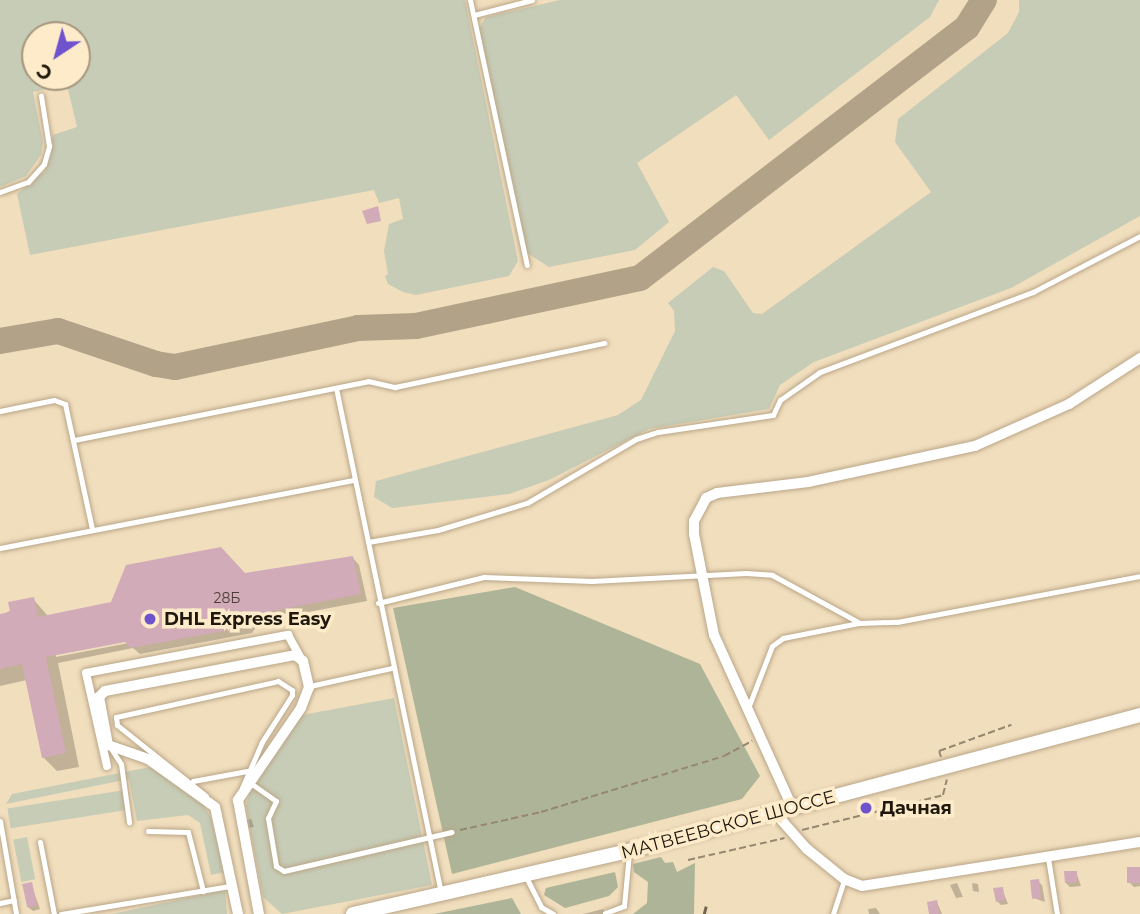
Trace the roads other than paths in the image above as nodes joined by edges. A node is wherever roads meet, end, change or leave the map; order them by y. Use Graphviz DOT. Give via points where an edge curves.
graph roads {
  1 [pos="470,0"];
  2 [pos="532,0"];
  3 [pos="474,15"];
  4 [pos="41,96"];
  5 [pos="0,192"];
  6 [pos="1140,236"];
  7 [pos="527,265"];
  8 [pos="604,343"];
  9 [pos="1140,358"];
  10 [pos="336,388"];
  11 [pos="0,411"];
  12 [pos="75,440"];
  13 [pos="354,480"];
  14 [pos="92,529"];
  15 [pos="368,542"];
  16 [pos="0,548"];
  17 [pos="703,576"];
  18 [pos="1140,576"];
  19 [pos="378,603"];
  20 [pos="860,623"];
  21 [pos="300,657"];
  22 [pos="392,668"];
  23 [pos="309,687"];
  24 [pos="748,708"];
  25 [pos="1140,715"];
  26 [pos="108,745"];
  27 [pos="107,766"];
  28 [pos="248,777"];
  29 [pos="193,781"];
  30 [pos="210,802"];
  31 [pos="793,809"];
  32 [pos="776,814"];
  33 [pos="0,821"];
  34 [pos="129,822"];
  35 [pos="148,831"];
  36 [pos="452,832"];
  37 [pos="429,839"];
  38 [pos="40,842"];
  39 [pos="1140,842"];
  40 [pos="629,851"];
  41 [pos="1048,858"];
  42 [pos="526,877"];
  43 [pos="844,879"];
  44 [pos="230,886"];
  45 [pos="203,891"];
  46 [pos="442,896"];
  47 [pos="14,900"];
  48 [pos="0,902"];
  49 [pos="605,913"];
  50 [pos="16,914"];
  51 [pos="54,914"];
  52 [pos="61,914"];
  53 [pos="238,914"];
  54 [pos="260,914"];
  55 [pos="353,914"];
  56 [pos="553,914"];
  57 [pos="833,914"];
  58 [pos="1057,914"];
  1 -- 3 [label="lane"];
  2 -- 3 [label="lane"];
  3 -- 7 [label="lane"];
  4 -- 5 [label="lane" via="48,146 44,164 28,182"];
  6 -- 15 [label="lane" via="1033,292 820,372 780,401 773,415 657,432 636,439 527,503 438,530"];
  8 -- 10 [label="lane" via="395,387 368,382"];
  9 -- 17 [label="street" via="1069,404 975,446 808,482 706,498 694,521"];
  10 -- 12 [label="lane"];
  10 -- 13 [label="lane"];
  11 -- 12 [label="lane" via="62,401 69,410"];
  12 -- 14 [label="lane"];
  13 -- 14 [label="lane" via="111,530"];
  13 -- 15 [label="lane"];
  14 -- 16 [label="lane"];
  15 -- 19 [label="lane"];
  17 -- 19 [label="lane" via="592,581 484,577"];
  17 -- 20 [label="lane" via="772,575"];
  17 -- 24 [label="street" via="720,655"];
  18 -- 20 [label="lane" via="897,622"];
  19 -- 22 [label="lane"];
  20 -- 24 [label="lane" via="783,638 772,646"];
  21 -- 23 [label="street"];
  21 -- 26 [label="street" via="105,691 99,699"];
  21 -- 27 [label="street" via="288,635 86,673"];
  22 -- 23 [label="lane"];
  22 -- 37 [label="lane"];
  23 -- 28 [label="street" via="301,708"];
  24 -- 31 [label="street"];
  25 -- 31 [label="main road, МАТВЕЕВСКОЕ ШОССЕ"];
  26 -- 30 [label="street" via="148,759"];
  26 -- 34 [label="lane" via="121,764"];
  28 -- 29 [label="lane"];
  28 -- 29 [label="lane" via="292,695 292,690 278,681 116,717 117,725"];
  28 -- 37 [label="lane" via="276,802 268,818 279,870"];
  28 -- 54 [label="street" via="239,797"];
  29 -- 30 [label="lane"];
  30 -- 44 [label="street" via="217,813"];
  31 -- 32 [label="main road, МАТВЕЕВСКОЕ ШОССЕ"];
  32 -- 40 [label="main road, МАТВЕЕВСКОЕ ШОССЕ"];
  32 -- 43 [label="street"];
  33 -- 47 [label="lane"];
  35 -- 45 [label="lane" via="188,832"];
  36 -- 37 [label="lane"];
  37 -- 46 [label="lane"];
  38 -- 51 [label="lane"];
  39 -- 41 [label="street"];
  40 -- 42 [label="main road, МАТВЕЕВСКОЕ ШОССЕ"];
  40 -- 49 [label="lane" via="624,906"];
  41 -- 43 [label="street" via="964,867 883,885 862,886"];
  41 -- 58 [label="lane"];
  42 -- 46 [label="main road, МАТВЕЕВСКОЕ ШОССЕ"];
  42 -- 56 [label="lane" via="541,907"];
  43 -- 57 [label="lane"];
  44 -- 45 [label="lane"];
  44 -- 53 [label="street"];
  45 -- 52 [label="lane"];
  46 -- 55 [label="main road, МАТВЕЕВСКОЕ ШОССЕ"];
  47 -- 48 [label="lane"];
  47 -- 50 [label="lane"];
}
